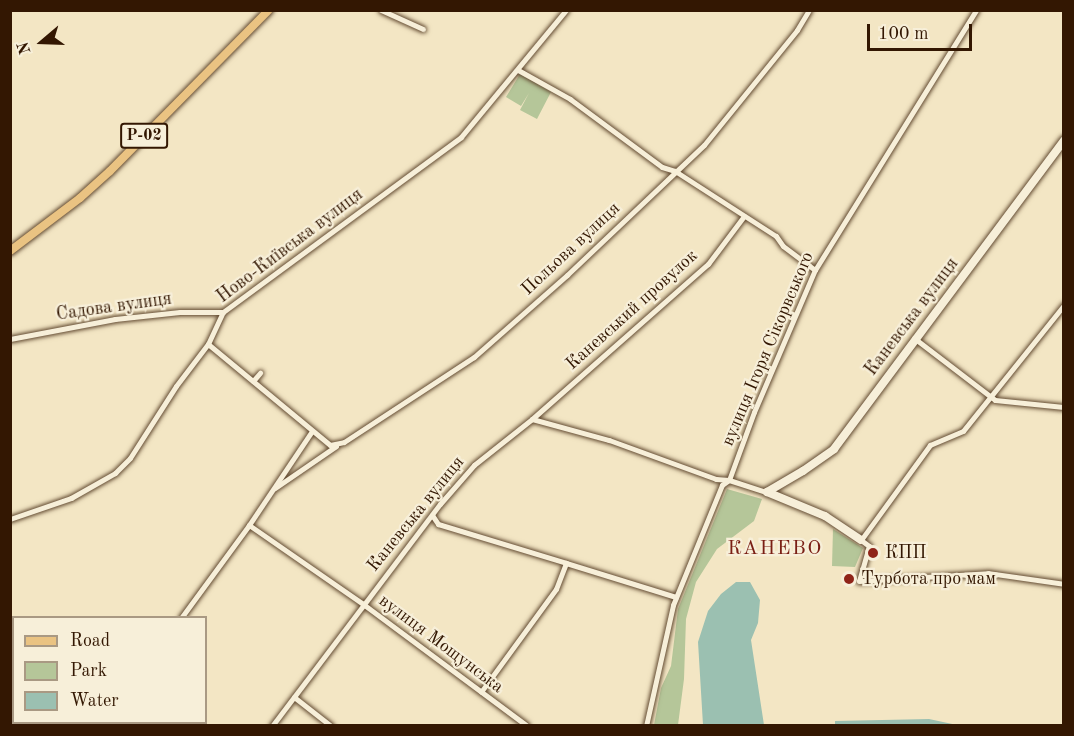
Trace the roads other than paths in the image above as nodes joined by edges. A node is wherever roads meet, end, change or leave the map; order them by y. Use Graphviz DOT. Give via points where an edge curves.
graph roads {
  1 [pos="269,10"];
  2 [pos="381,10"];
  3 [pos="566,10"];
  4 [pos="808,10"];
  5 [pos="976,10"];
  6 [pos="423,29"];
  7 [pos="518,70"];
  8 [pos="1064,140"];
  9 [pos="675,171"];
  10 [pos="744,216"];
  11 [pos="10,251"];
  12 [pos="815,270"];
  13 [pos="1064,305"];
  14 [pos="223,312"];
  15 [pos="914,338"];
  16 [pos="10,339"];
  17 [pos="208,344"];
  18 [pos="260,373"];
  19 [pos="253,381"];
  20 [pos="990,396"];
  21 [pos="1064,407"];
  22 [pos="532,419"];
  23 [pos="312,431"];
  24 [pos="336,446"];
  25 [pos="729,480"];
  26 [pos="271,490"];
  27 [pos="767,492"];
  28 [pos="432,514"];
  29 [pos="10,519"];
  30 [pos="249,525"];
  31 [pos="861,540"];
  32 [pos="566,563"];
  33 [pos="1064,584"];
  34 [pos="676,597"];
  35 [pos="363,604"];
  36 [pos="182,616"];
  37 [pos="482,692"];
  38 [pos="294,697"];
  39 [pos="272,726"];
  40 [pos="331,726"];
  41 [pos="527,726"];
  42 [pos="646,726"];
  1 -- 11 [label="main road, Р-02" via="102,178"];
  2 -- 6 [label="street"];
  3 -- 7 [label="street, Ново-Київська вулиця"];
  4 -- 9 [label="street, Польова вулиця" via="797,30 704,146"];
  5 -- 12 [label="street, вулиця Ігоря Сікорвського"];
  7 -- 9 [label="street" via="570,99 662,167"];
  7 -- 14 [label="street, Ново-Київська вулиця" via="461,137"];
  8 -- 15 [label="street, Каневська вулиця"];
  9 -- 10 [label="street"];
  9 -- 24 [label="street, Польова вулиця" via="474,357"];
  10 -- 12 [label="street" via="776,236"];
  10 -- 22 [label="street, Каневський провулок" via="708,264"];
  12 -- 25 [label="street, вулиця Ігоря Сікорвського"];
  13 -- 20 [label="street"];
  14 -- 16 [label="street, Садова вулиця" via="115,319"];
  14 -- 17 [label="street, Ново-Київська вулиця"];
  15 -- 20 [label="street"];
  15 -- 27 [label="street, Каневська вулиця" via="834,448"];
  17 -- 19 [label="street"];
  17 -- 29 [label="street, Ново-Київська вулиця" via="130,458 115,473 71,498"];
  18 -- 19 [label="street"];
  19 -- 23 [label="street"];
  20 -- 21 [label="street" via="995,400"];
  20 -- 31 [label="street" via="963,431 930,445"];
  22 -- 25 [label="street"];
  22 -- 28 [label="street, Каневська вулиця" via="474,465"];
  23 -- 24 [label="street"];
  23 -- 26 [label="street"];
  24 -- 26 [label="street, Польова вулиця"];
  25 -- 27 [label="street"];
  25 -- 34 [label="street, вулиця Ігоря Сікорвського" via="722,485"];
  26 -- 30 [label="street"];
  27 -- 31 [label="street" via="825,516"];
  28 -- 32 [label="street" via="438,524"];
  28 -- 35 [label="street, Каневська вулиця"];
  30 -- 35 [label="street, вулиця Мощунська"];
  30 -- 36 [label="street"];
  31 -- 33 [label="street" via="868,546 859,581 988,573"];
  32 -- 34 [label="street"];
  32 -- 37 [label="street" via="556,589"];
  34 -- 42 [label="street, вулиця Ігоря Сікорвського"];
  35 -- 37 [label="street, вулиця Мощунська"];
  35 -- 38 [label="street, Каневська вулиця"];
  37 -- 41 [label="street, вулиця Мощунська"];
  38 -- 39 [label="street, Каневська вулиця"];
  38 -- 40 [label="street"];
}
